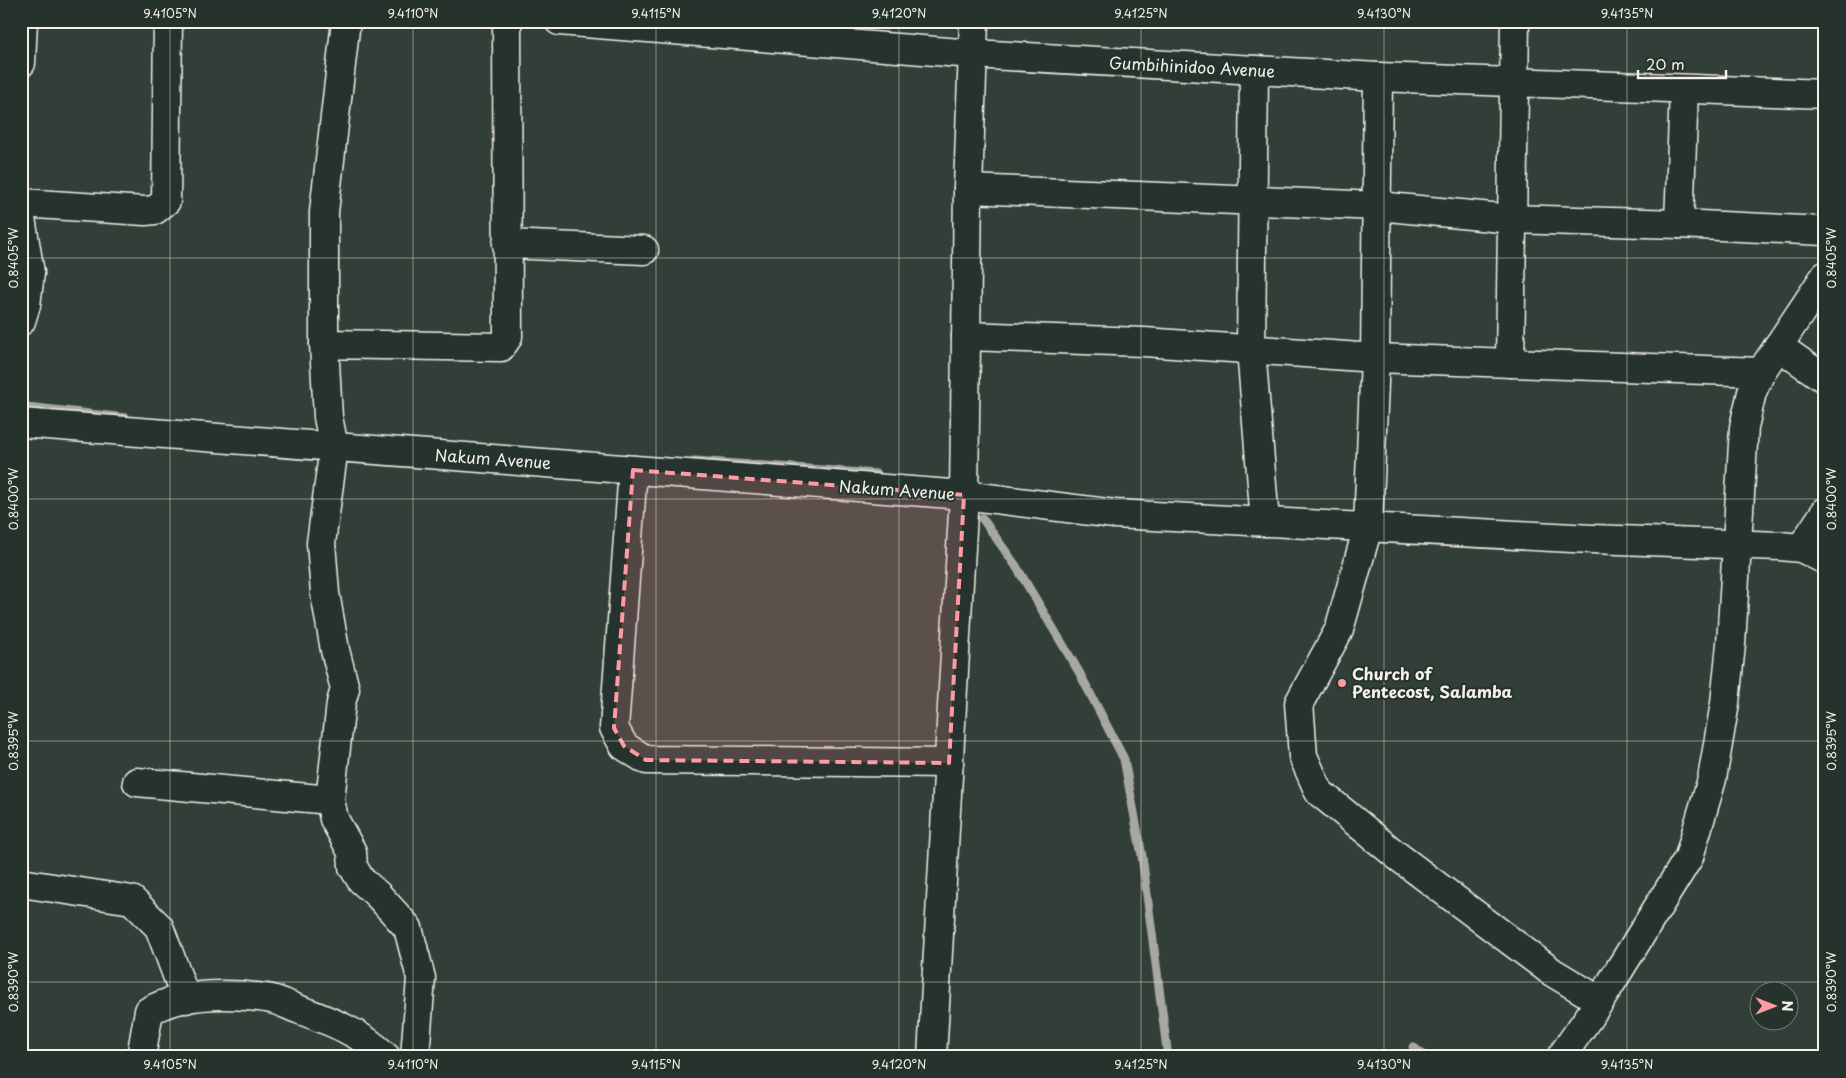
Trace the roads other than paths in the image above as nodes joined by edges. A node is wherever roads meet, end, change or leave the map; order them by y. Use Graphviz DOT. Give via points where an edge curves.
graph roads {
  1 [pos="23,21"];
  2 [pos="168,21"];
  3 [pos="346,21"];
  4 [pos="507,21"];
  5 [pos="560,21"];
  6 [pos="974,21"];
  7 [pos="1515,21"];
  8 [pos="973,54"];
  9 [pos="21,63"];
  10 [pos="1254,70"];
  11 [pos="1378,77"];
  12 [pos="1514,83"];
  13 [pos="1684,90"];
  14 [pos="1825,94"];
  15 [pos="968,189"];
  16 [pos="1252,201"];
  17 [pos="21,203"];
  18 [pos="1378,206"];
  19 [pos="21,218"];
  20 [pos="1512,219"];
  21 [pos="1679,224"];
  22 [pos="1825,231"];
  23 [pos="507,244"];
  24 [pos="644,250"];
  25 [pos="1825,276"];
  26 [pos="21,321"];
  27 [pos="966,336"];
  28 [pos="324,344"];
  29 [pos="1778,346"];
  30 [pos="1251,349"];
  31 [pos="1375,358"];
  32 [pos="1510,363"];
  33 [pos="1761,372"];
  34 [pos="1825,379"];
  35 [pos="21,423"];
  36 [pos="334,447"];
  37 [pos="633,470"];
  38 [pos="964,495"];
  39 [pos="1825,512"];
  40 [pos="1265,522"];
  41 [pos="1368,527"];
  42 [pos="1736,544"];
  43 [pos="1801,548"];
  44 [pos="1825,560"];
  45 [pos="949,763"];
  46 [pos="138,782"];
  47 [pos="330,800"];
  48 [pos="21,883"];
  49 [pos="186,999"];
  50 [pos="1600,1001"];
  51 [pos="141,1057"];
  52 [pos="386,1057"];
  53 [pos="415,1057"];
  54 [pos="932,1057"];
  55 [pos="1561,1057"];
  1 -- 9 [label="street"];
  2 -- 17 [label="street" via="166,201 155,210"];
  3 -- 28 [label="street" via="324,212"];
  4 -- 23 [label="street"];
  5 -- 8 [label="street, Gumbihinidoo Avenue"];
  6 -- 8 [label="street"];
  7 -- 12 [label="street"];
  8 -- 10 [label="street, Gumbihinidoo Avenue"];
  8 -- 15 [label="street"];
  10 -- 11 [label="street, Gumbihinidoo Avenue"];
  10 -- 16 [label="street"];
  11 -- 12 [label="street, Gumbihinidoo Avenue"];
  11 -- 18 [label="street"];
  12 -- 13 [label="street, Gumbihinidoo Avenue"];
  12 -- 20 [label="street"];
  13 -- 14 [label="street, Gumbihinidoo Avenue"];
  13 -- 21 [label="street"];
  15 -- 16 [label="street"];
  15 -- 27 [label="street"];
  16 -- 18 [label="street"];
  16 -- 30 [label="street"];
  18 -- 20 [label="street"];
  18 -- 31 [label="street"];
  19 -- 26 [label="street" via="30,273"];
  20 -- 21 [label="street"];
  20 -- 32 [label="street"];
  21 -- 22 [label="street"];
  23 -- 24 [label="street"];
  23 -- 28 [label="street" via="508,337 501,346"];
  25 -- 29 [label="street"];
  27 -- 30 [label="street"];
  27 -- 38 [label="street"];
  28 -- 36 [label="street" via="326,397"];
  29 -- 33 [label="street"];
  29 -- 34 [label="street"];
  30 -- 31 [label="street"];
  30 -- 40 [label="street"];
  31 -- 32 [label="street"];
  31 -- 41 [label="street"];
  32 -- 33 [label="street"];
  33 -- 42 [label="street" via="1752,392 1744,427"];
  35 -- 36 [label="street, Nakum Avenue"];
  36 -- 37 [label="street, Nakum Avenue"];
  36 -- 47 [label="street" via="321,543 325,594 345,688"];
  37 -- 38 [label="street, Nakum Avenue"];
  37 -- 45 [label="street" via="614,728 624,746 646,760"];
  38 -- 40 [label="street, Nakum Avenue" via="1115,514"];
  38 -- 45 [label="street"];
  39 -- 43 [label="street"];
  40 -- 41 [label="street, Nakum Avenue"];
  41 -- 42 [label="street, Nakum Avenue"];
  41 -- 50 [label="street" via="1339,630 1299,703 1303,756 1319,792 1396,855 1552,972"];
  42 -- 43 [label="street, Nakum Avenue"];
  42 -- 50 [label="street" via="1725,703 1712,779 1689,857"];
  43 -- 44 [label="street"];
  45 -- 54 [label="street"];
  46 -- 47 [label="street"];
  47 -- 53 [label="street" via="334,819 352,852 353,867 361,880 408,928 421,978"];
  48 -- 49 [label="street" via="132,900 159,927"];
  49 -- 51 [label="street" via="164,1002 149,1011"];
  49 -- 52 [label="street" via="217,994 268,998 336,1023 374,1044"];
  50 -- 55 [label="street"];
}
